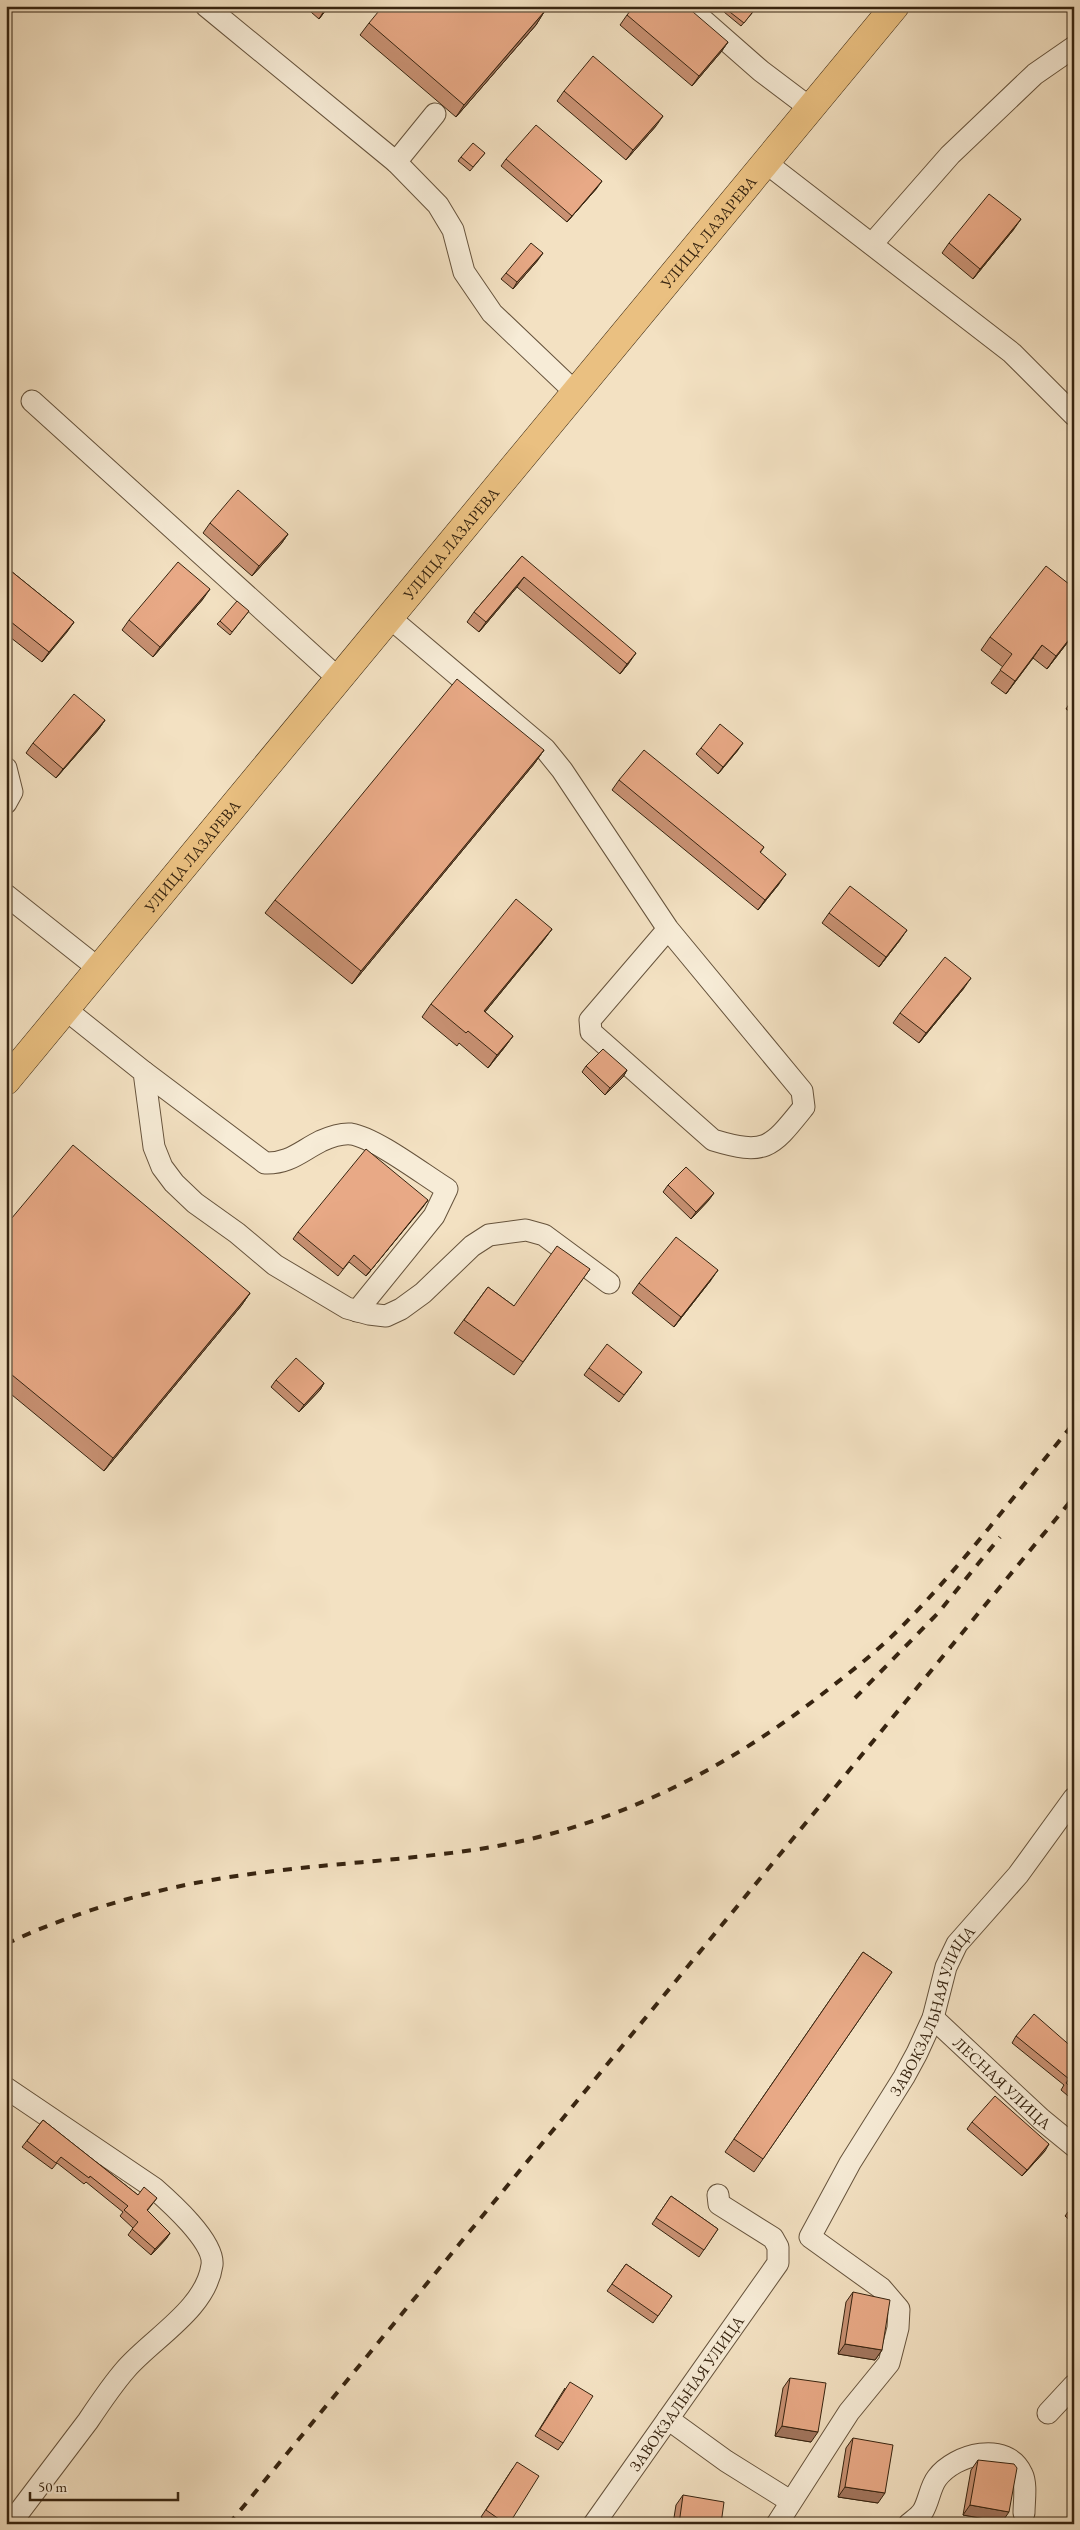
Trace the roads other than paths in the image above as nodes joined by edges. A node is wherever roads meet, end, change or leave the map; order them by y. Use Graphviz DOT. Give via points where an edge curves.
graph roads {
  1 [pos="206,6"];
  2 [pos="687,6"];
  3 [pos="895,6"];
  4 [pos="1074,47"];
  5 [pos="810,108"];
  6 [pos="435,114"];
  7 [pos="396,162"];
  8 [pos="766,162"];
  9 [pos="872,244"];
  10 [pos="575,392"];
  11 [pos="32,401"];
  12 [pos="1074,415"];
  13 [pos="390,618"];
  14 [pos="339,679"];
  15 [pos="6,768"];
  16 [pos="6,803"];
  17 [pos="6,895"];
  18 [pos="668,929"];
  19 [pos="98,968"];
  20 [pos="65,1009"];
  21 [pos="144,1072"];
  22 [pos="6,1080"];
  23 [pos="608,1283"];
  24 [pos="357,1311"];
  25 [pos="1074,1798"];
  26 [pos="933,2018"];
  27 [pos="6,2088"];
  28 [pos="1074,2146"];
  29 [pos="718,2195"];
  30 [pos="1074,2385"];
  31 [pos="1048,2414"];
  32 [pos="668,2419"];
  33 [pos="790,2501"];
  34 [pos="1024,2513"];
  35 [pos="10,2524"];
  36 [pos="594,2524"];
  37 [pos="778,2524"];
  38 [pos="909,2524"];
  1 -- 7 [label="street"];
  2 -- 5 [label="street" via="761,71"];
  3 -- 5 [label="main road, УЛИЦА ЛАЗАРЕВА"];
  4 -- 9 [label="street" via="1035,74 950,155"];
  5 -- 8 [label="main road, УЛИЦА ЛАЗАРЕВА"];
  6 -- 7 [label="street"];
  7 -- 10 [label="street" via="438,205 454,230 464,272 492,313"];
  8 -- 9 [label="street"];
  8 -- 10 [label="main road, УЛИЦА ЛАЗАРЕВА"];
  9 -- 12 [label="street" via="1012,353"];
  10 -- 13 [label="main road, УЛИЦА ЛАЗАРЕВА"];
  11 -- 14 [label="street"];
  13 -- 14 [label="main road, УЛИЦА ЛАЗАРЕВА"];
  13 -- 18 [label="street" via="545,749"];
  14 -- 19 [label="main road, УЛИЦА ЛАЗАРЕВА"];
  15 -- 16 [label="street" via="12,792"];
  17 -- 19 [label="street"];
  18 -- 18 [label="street" via="802,1091 804,1107 781,1135 760,1148 736,1147 713,1140 591,1032 590,1020"];
  19 -- 20 [label="main road, УЛИЦА ЛАЗАРЕВА"];
  20 -- 21 [label="street"];
  20 -- 22 [label="main road, УЛИЦА ЛАЗАРЕВА"];
  21 -- 24 [label="street" via="154,1147 162,1167 174,1183 275,1265"];
  21 -- 24 [label="street" via="265,1163 289,1160 319,1142 349,1134 365,1138 447,1189 434,1216"];
  23 -- 24 [label="street" via="544,1235 526,1230 489,1234 401,1309 386,1316"];
  25 -- 26 [label="street, ЗАВОКЗАЛЬНАЯ УЛИЦА" via="1018,1875 957,1944 946,1967"];
  26 -- 28 [label="street, ЛЕСНАЯ УЛИЦА"];
  26 -- 33 [label="street, ЗАВОКЗАЛЬНАЯ УЛИЦА" via="904,2077 850,2163 810,2237 881,2288 899,2309 898,2328 889,2363 849,2412"];
  27 -- 35 [label="street" via="154,2188 187,2218 204,2242 212,2263 206,2283 195,2301 126,2368"];
  29 -- 32 [label="street, ЗАВОКЗАЛЬНАЯ УЛИЦА" via="718,2204 773,2238 778,2247 778,2263"];
  30 -- 31 [label="street"];
  32 -- 33 [label="street" via="726,2461"];
  32 -- 36 [label="street, ЗАВОКЗАЛЬНАЯ УЛИЦА"];
  33 -- 37 [label="street"];
  34 -- 38 [label="street" via="1023,2475 1014,2462 982,2452 952,2465 936,2479 922,2512"];
}
